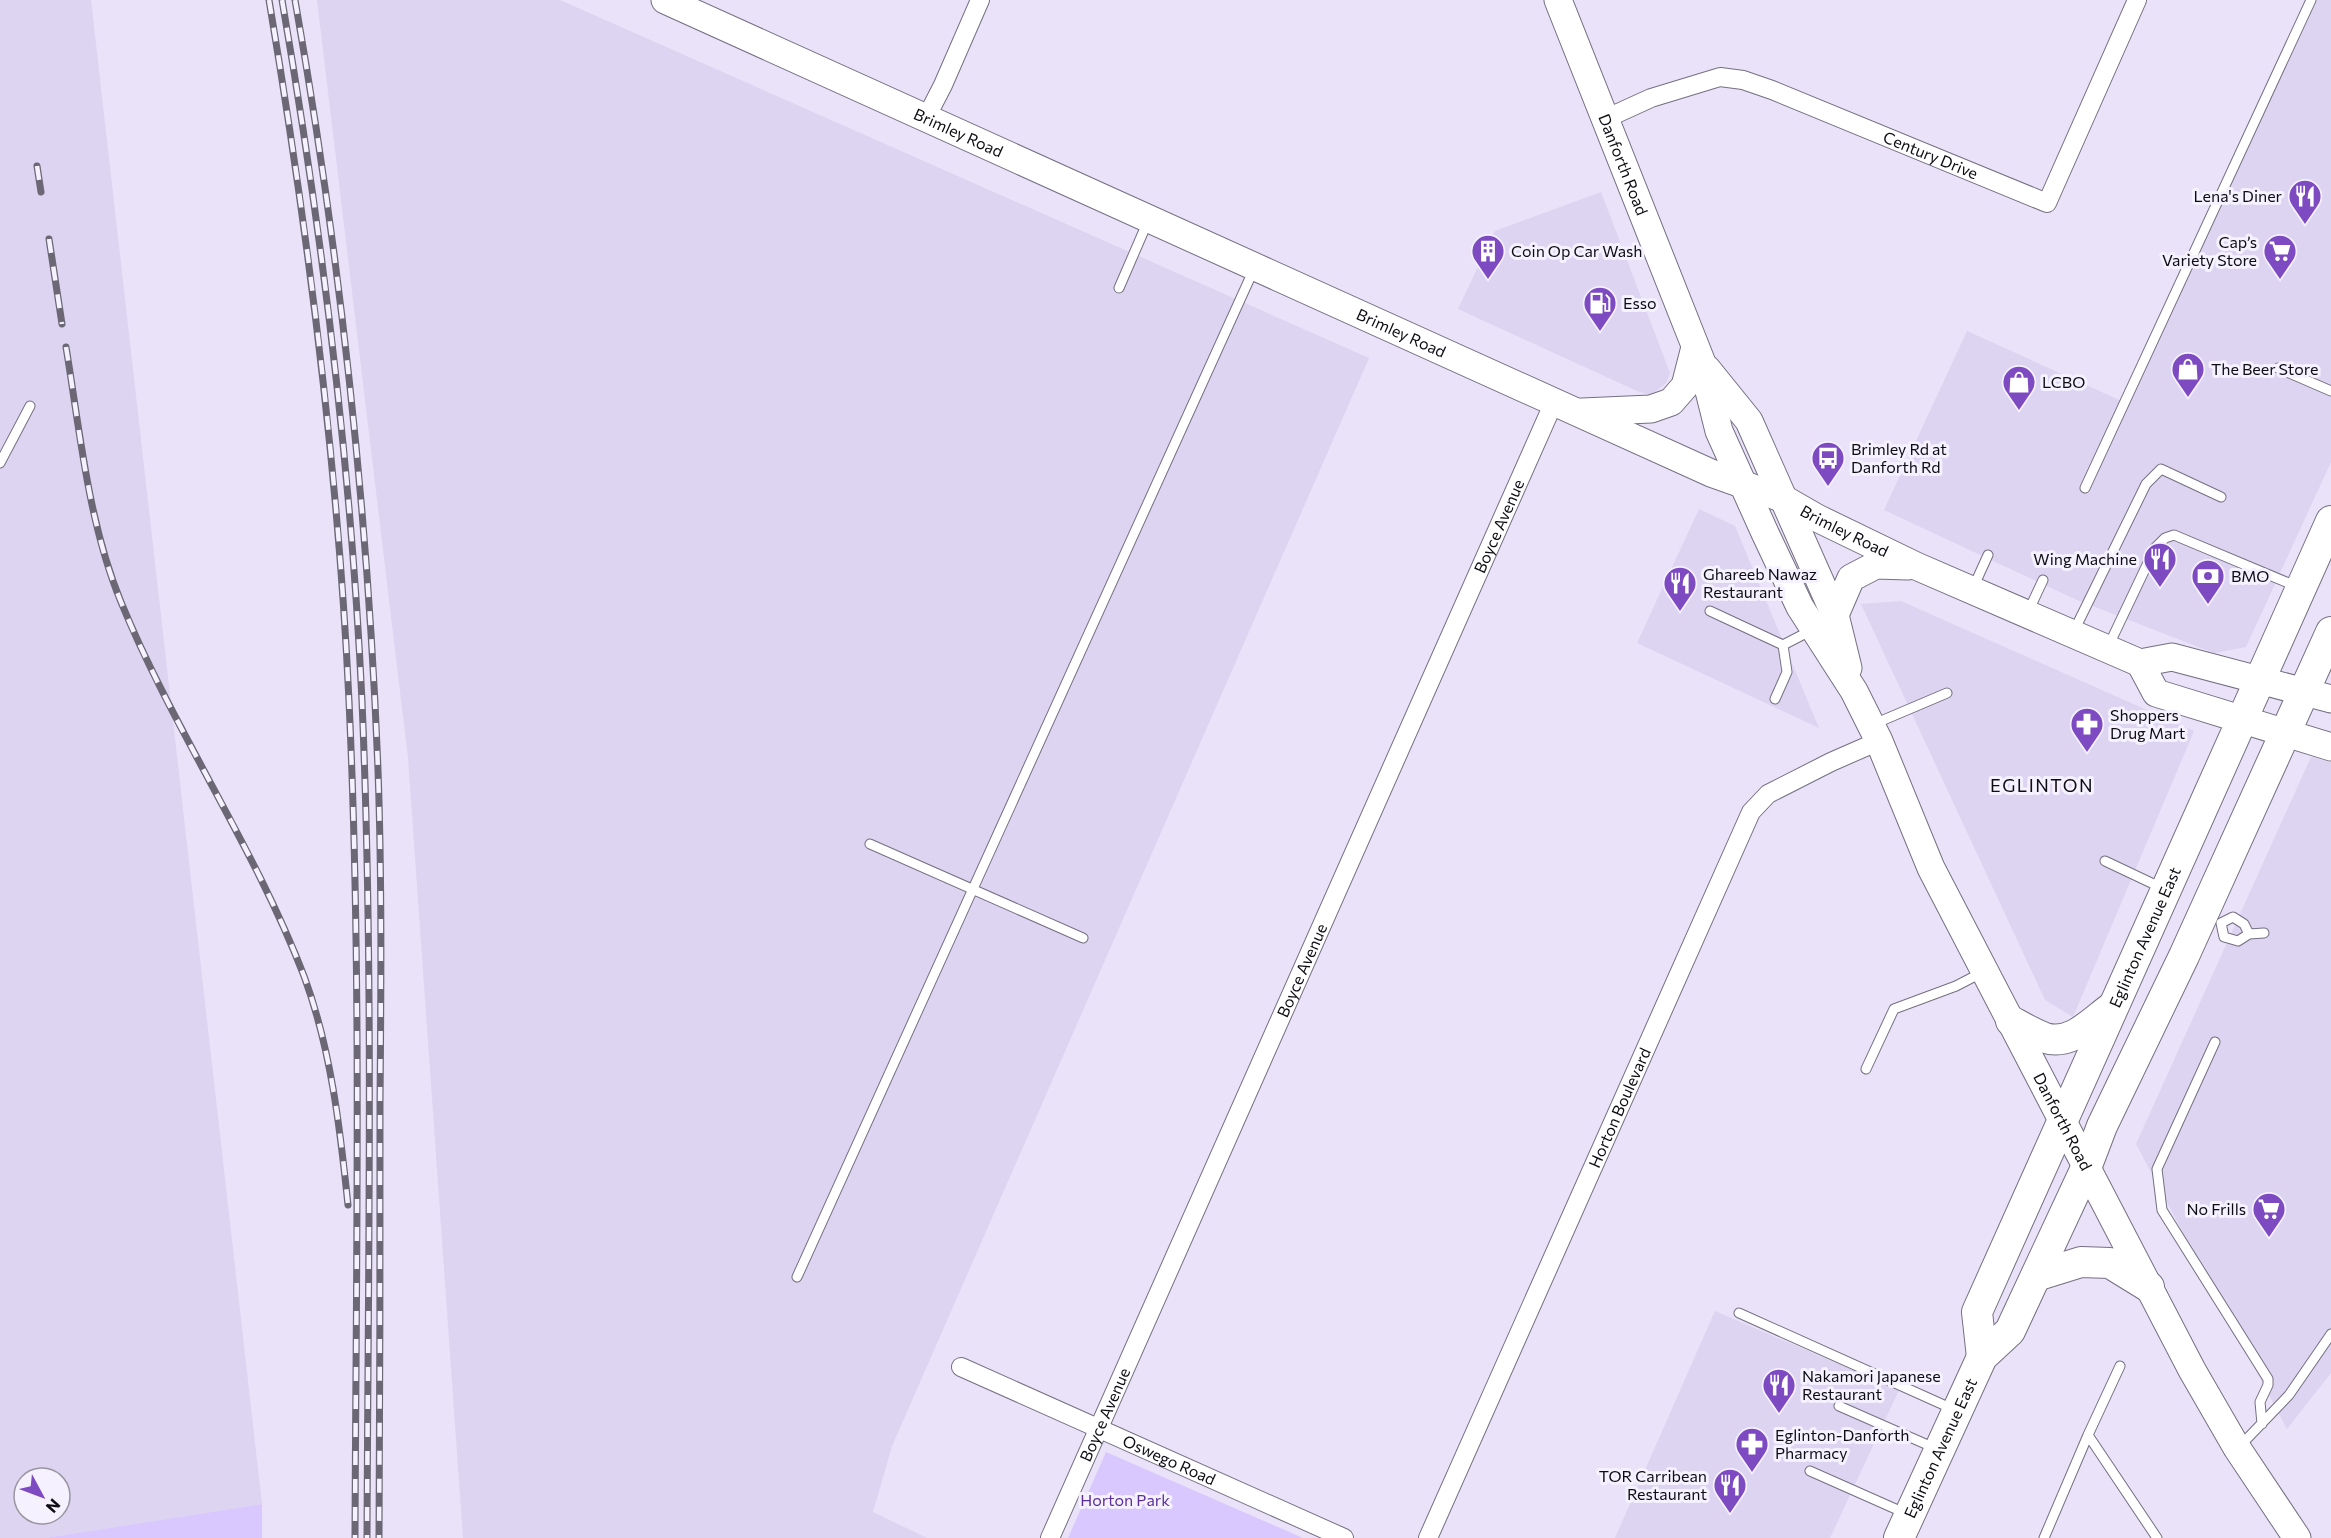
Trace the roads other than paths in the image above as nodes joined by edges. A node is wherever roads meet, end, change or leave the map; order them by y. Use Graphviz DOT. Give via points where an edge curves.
graph roads {
  1 [pos="665,0"];
  2 [pos="980,0"];
  3 [pos="1558,0"];
  4 [pos="2137,0"];
  5 [pos="2311,0"];
  6 [pos="926,118"];
  7 [pos="1605,119"];
  8 [pos="1149,219"];
  9 [pos="1255,267"];
  10 [pos="1119,288"];
  11 [pos="1699,355"];
  12 [pos="2278,368"];
  13 [pos="2331,392"];
  14 [pos="30,406"];
  15 [pos="1565,407"];
  16 [pos="0,463"];
  17 [pos="1745,485"];
  18 [pos="2085,488"];
  19 [pos="2221,496"];
  20 [pos="1784,499"];
  21 [pos="2331,521"];
  22 [pos="1988,555"];
  23 [pos="1916,566"];
  24 [pos="2043,580"];
  25 [pos="2300,588"];
  26 [pos="1971,590"];
  27 [pos="1710,611"];
  28 [pos="2027,615"];
  29 [pos="1825,622"];
  30 [pos="2331,632"];
  31 [pos="2073,634"];
  32 [pos="1783,645"];
  33 [pos="2108,649"];
  34 [pos="2140,663"];
  35 [pos="2259,680"];
  36 [pos="1947,693"];
  37 [pos="2317,696"];
  38 [pos="1775,699"];
  39 [pos="2242,720"];
  40 [pos="1875,733"];
  41 [pos="2284,733"];
  42 [pos="2331,747"];
  43 [pos="870,844"];
  44 [pos="2105,861"];
  45 [pos="973,889"];
  46 [pos="2167,890"];
  47 [pos="2212,919"];
  48 [pos="2264,933"];
  49 [pos="2249,934"];
  50 [pos="1083,938"];
  51 [pos="1985,971"];
  52 [pos="2116,1004"];
  53 [pos="2011,1021"];
  54 [pos="2215,1042"];
  55 [pos="1866,1069"];
  56 [pos="2062,1123"];
  57 [pos="2085,1168"];
  58 [pos="2036,1276"];
  59 [pos="797,1277"];
  60 [pos="2149,1287"];
  61 [pos="1739,1313"];
  62 [pos="2331,1334"];
  63 [pos="1982,1357"];
  64 [pos="2120,1366"];
  65 [pos="961,1367"];
  66 [pos="1839,1406"];
  67 [pos="1957,1411"];
  68 [pos="2262,1424"];
  69 [pos="1100,1427"];
  70 [pos="2088,1436"];
  71 [pos="2237,1449"];
  72 [pos="1939,1450"];
  73 [pos="1810,1471"];
  74 [pos="1904,1527"];
  75 [pos="1050,1538"];
  76 [pos="1344,1538"];
  77 [pos="1428,1538"];
  78 [pos="2044,1538"];
  79 [pos="2157,1538"];
  80 [pos="2297,1538"];
  1 -- 6 [label="main road, Brimley Road"];
  2 -- 6 [label="street"];
  3 -- 7 [label="main road, Danforth Road"];
  4 -- 7 [label="street, Century Drive" via="2047,203 1743,80 1720,77 1698,82"];
  5 -- 18 [label="lane"];
  6 -- 8 [label="main road, Brimley Road"];
  7 -- 11 [label="main road, Danforth Road"];
  8 -- 9 [label="main road, Brimley Road"];
  8 -- 10 [label="lane"];
  9 -- 15 [label="main road, Brimley Road"];
  9 -- 45 [label="lane"];
  11 -- 15 [label="main road" via="1685,386 1671,402 1651,409"];
  11 -- 17 [label="main road, Danforth Road" via="1719,430"];
  11 -- 20 [label="main road, Danforth Road" via="1749,421"];
  12 -- 13 [label="lane"];
  14 -- 16 [label="lane"];
  15 -- 17 [label="main road, Brimley Road"];
  15 -- 69 [label="street, Boyce Avenue"];
  17 -- 20 [label="main road, Brimley Road"];
  17 -- 29 [label="main road, Danforth Road" via="1800,606"];
  19 -- 31 [label="lane" via="2161,469 2155,473 2146,484"];
  20 -- 23 [label="main road, Brimley Road"];
  20 -- 29 [label="main road, Danforth Road"];
  21 -- 25 [label="main road, Eglinton Avenue East"];
  22 -- 26 [label="lane"];
  23 -- 26 [label="main road, Brimley Road"];
  23 -- 29 [label="main road" via="1876,565 1851,578"];
  24 -- 28 [label="lane"];
  25 -- 33 [label="lane" via="2174,535 2155,548"];
  25 -- 35 [label="main road, Eglinton Avenue East"];
  26 -- 28 [label="main road, Brimley Road"];
  27 -- 32 [label="lane"];
  28 -- 31 [label="main road, Brimley Road"];
  29 -- 32 [label="lane"];
  29 -- 40 [label="main road, Danforth Road"];
  30 -- 37 [label="main road, Eglinton Avenue East"];
  31 -- 33 [label="main road, Brimley Road"];
  32 -- 38 [label="lane" via="1787,672"];
  33 -- 34 [label="main road, Brimley Road"];
  34 -- 35 [label="main road" via="2172,657"];
  34 -- 39 [label="main road" via="2156,693"];
  35 -- 37 [label="main road"];
  35 -- 39 [label="main road, Eglinton Avenue East"];
  36 -- 40 [label="lane"];
  37 -- 41 [label="main road, Eglinton Avenue East"];
  39 -- 41 [label="main road"];
  39 -- 46 [label="main road, Eglinton Avenue East"];
  40 -- 51 [label="main road, Danforth Road" via="1931,868"];
  40 -- 77 [label="street, Horton Boulevard" via="1768,794 1751,812"];
  41 -- 42 [label="main road"];
  41 -- 47 [label="main road, Eglinton Avenue East"];
  43 -- 45 [label="lane"];
  44 -- 46 [label="lane"];
  45 -- 50 [label="lane"];
  45 -- 59 [label="lane"];
  46 -- 52 [label="main road, Eglinton Avenue East"];
  47 -- 49 [label="lane" via="2233,917 2244,924"];
  47 -- 49 [label="lane" via="2224,937 2238,941"];
  47 -- 57 [label="main road, Eglinton Avenue East" via="2102,1126"];
  48 -- 49 [label="lane"];
  51 -- 53 [label="main road, Danforth Road"];
  51 -- 55 [label="lane" via="1894,1009"];
  52 -- 53 [label="main road" via="2066,1039 2047,1038"];
  52 -- 56 [label="main road, Eglinton Avenue East"];
  53 -- 56 [label="main road, Danforth Road"];
  54 -- 68 [label="lane" via="2157,1169 2162,1210 2268,1379 2260,1402"];
  56 -- 57 [label="main road, Danforth Road"];
  56 -- 63 [label="main road, Eglinton Avenue East" via="1977,1312"];
  57 -- 58 [label="main road, Eglinton Avenue East"];
  57 -- 60 [label="main road, Danforth Road"];
  58 -- 60 [label="main road" via="2081,1262 2110,1263"];
  58 -- 63 [label="main road, Eglinton Avenue East" via="2010,1331"];
  60 -- 71 [label="main road, Danforth Road"];
  61 -- 67 [label="lane"];
  62 -- 68 [label="lane" via="2289,1395"];
  63 -- 67 [label="main road, Eglinton Avenue East"];
  64 -- 70 [label="lane"];
  65 -- 69 [label="street, Oswego Road"];
  66 -- 72 [label="lane"];
  67 -- 72 [label="main road, Eglinton Avenue East"];
  68 -- 71 [label="lane"];
  69 -- 75 [label="street, Boyce Avenue"];
  69 -- 76 [label="street, Oswego Road"];
  70 -- 78 [label="lane"];
  70 -- 79 [label="lane"];
  71 -- 80 [label="main road, Danforth Road"];
  72 -- 74 [label="main road, Eglinton Avenue East"];
  73 -- 74 [label="lane"];
}
